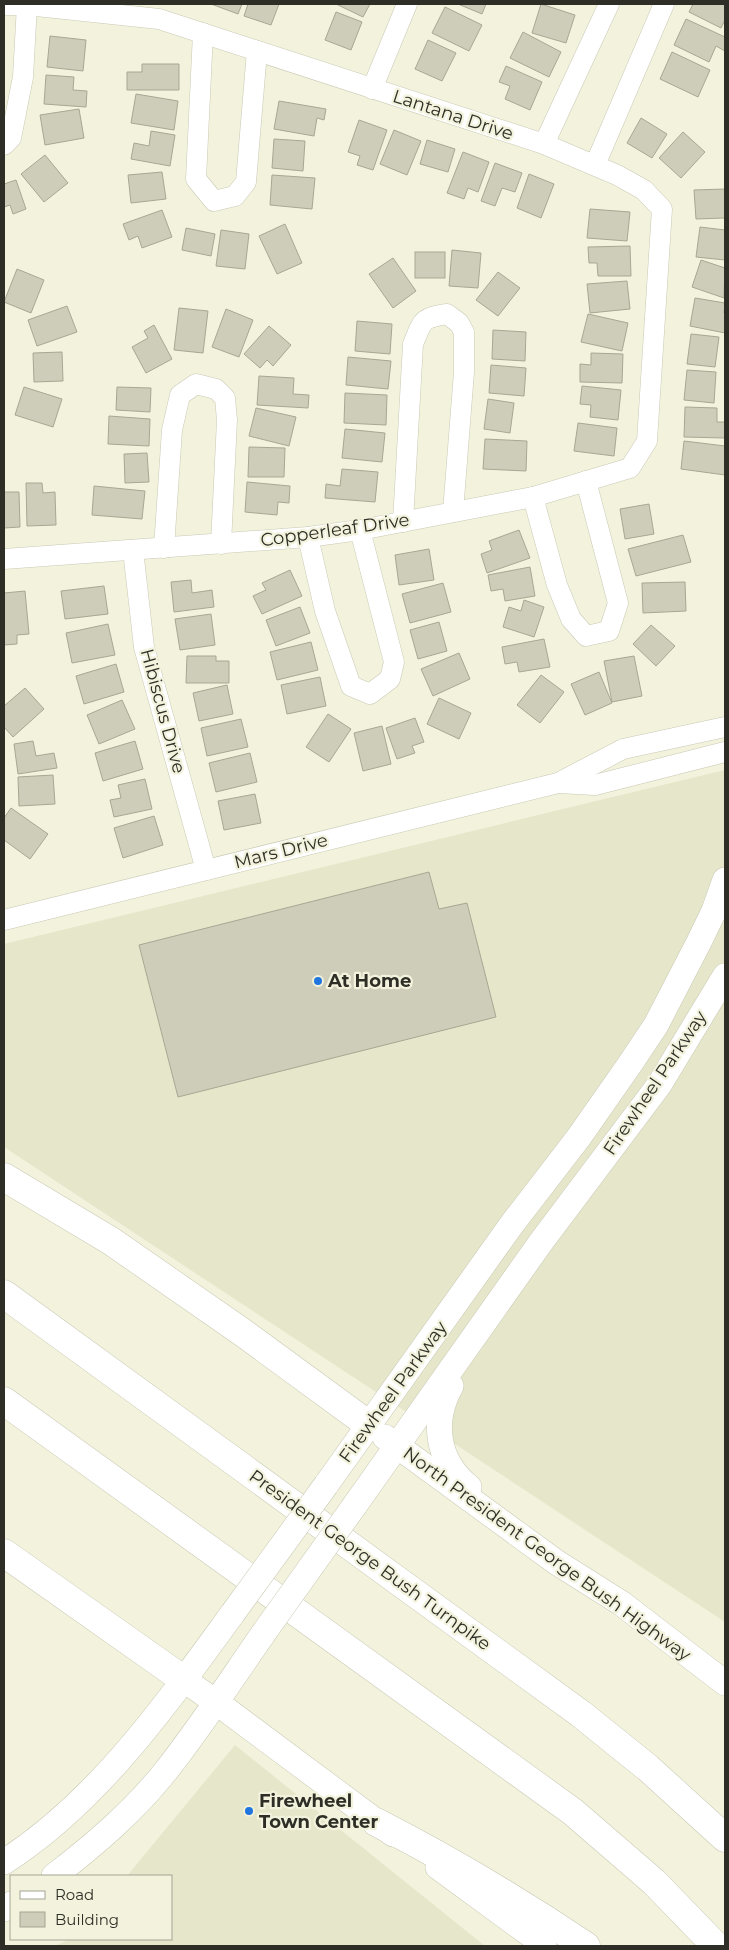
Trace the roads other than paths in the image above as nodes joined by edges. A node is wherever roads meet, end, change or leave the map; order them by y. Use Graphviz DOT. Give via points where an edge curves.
graph roads {
  1 [pos="27,4"];
  2 [pos="407,4"];
  3 [pos="609,4"];
  4 [pos="664,4"];
  5 [pos="4,5"];
  6 [pos="203,34"];
  7 [pos="257,51"];
  8 [pos="372,89"];
  9 [pos="544,144"];
  10 [pos="4,145"];
  11 [pos="595,165"];
  12 [pos="646,441"];
  13 [pos="586,481"];
  14 [pos="533,497"];
  15 [pos="453,512"];
  16 [pos="403,522"];
  17 [pos="360,530"];
  18 [pos="308,537"];
  19 [pos="221,544"];
  20 [pos="164,548"];
  21 [pos="133,550"];
  22 [pos="4,559"];
  23 [pos="725,727"];
  24 [pos="725,752"];
  25 [pos="558,783"];
  26 [pos="206,870"];
  27 [pos="725,880"];
  28 [pos="4,920"];
  29 [pos="725,976"];
  30 [pos="656,1025"];
  31 [pos="683,1048"];
  32 [pos="4,1177"];
  33 [pos="4,1294"];
  34 [pos="462,1355"];
  35 [pos="4,1401"];
  36 [pos="369,1425"];
  37 [pos="398,1447"];
  38 [pos="4,1553"];
  39 [pos="556,1562"];
  40 [pos="184,1680"];
  41 [pos="725,1683"];
  42 [pos="216,1702"];
  43 [pos="670,1787"];
  44 [pos="725,1819"];
  45 [pos="376,1822"];
  46 [pos="725,1838"];
  47 [pos="4,1862"];
  48 [pos="55,1875"];
  49 [pos="544,1946"];
  50 [pos="586,1946"];
  51 [pos="716,1946"];
  1 -- 5 [label="street, Lantana Drive"];
  1 -- 6 [label="street, Lantana Drive" via="159,19"];
  1 -- 10 [label="street" via="23,77 11,138"];
  2 -- 8 [label="street"];
  3 -- 9 [label="street"];
  4 -- 11 [label="street"];
  6 -- 7 [label="street, Lantana Drive"];
  6 -- 7 [label="street" via="196,179 214,201 236,196 246,182"];
  7 -- 8 [label="street, Lantana Drive"];
  8 -- 9 [label="street, Lantana Drive"];
  9 -- 11 [label="street, Lantana Drive"];
  11 -- 12 [label="street, Lantana Drive" via="644,190 662,208"];
  12 -- 13 [label="street, Copperleaf Drive" via="630,468"];
  13 -- 14 [label="street, Copperleaf Drive"];
  13 -- 14 [label="street" via="618,603 609,631 586,636 571,619 557,585"];
  14 -- 15 [label="street, Copperleaf Drive"];
  15 -- 16 [label="street, Copperleaf Drive"];
  15 -- 16 [label="street" via="464,332 459,323 447,314 429,316 421,324 413,344"];
  16 -- 17 [label="street, Copperleaf Drive"];
  17 -- 18 [label="street, Copperleaf Drive"];
  17 -- 18 [label="street" via="394,662 390,679 370,694 351,686 325,611"];
  18 -- 19 [label="street, Copperleaf Drive"];
  19 -- 20 [label="street, Copperleaf Drive"];
  19 -- 20 [label="street" via="226,398 216,389 196,384 180,395 172,430"];
  20 -- 21 [label="street, Copperleaf Drive"];
  21 -- 22 [label="street, Copperleaf Drive"];
  21 -- 26 [label="street, Hibiscus Drive" via="144,647"];
  23 -- 25 [label="street, Mars Drive" via="623,749"];
  24 -- 25 [label="street, Mars Drive" via="595,785"];
  25 -- 26 [label="street, Mars Drive"];
  26 -- 28 [label="street, Mars Drive"];
  27 -- 30 [label="main road, Firewheel Parkway" via="714,911"];
  29 -- 31 [label="main road, Firewheel Parkway"];
  30 -- 31 [label="main road"];
  30 -- 36 [label="main road, Firewheel Parkway"];
  31 -- 34 [label="main road, Firewheel Parkway"];
  32 -- 36 [label="highway" via="111,1241"];
  33 -- 43 [label="highway, President George Bush Turnpike" via="581,1714"];
  34 -- 37 [label="main road, Firewheel Parkway"];
  34 -- 39 [label="main road" via="458,1373 440,1411 440,1432 446,1459 462,1480 534,1536"];
  35 -- 51 [label="highway" via="573,1812 654,1882"];
  36 -- 37 [label="main road, North President George Bush Highway"];
  36 -- 40 [label="main road, Firewheel Parkway, bridge"];
  37 -- 39 [label="main road, North President George Bush Highway"];
  37 -- 42 [label="main road, Firewheel Parkway, bridge"];
  38 -- 40 [label="highway"];
  39 -- 41 [label="main road, North President George Bush Highway" via="621,1603"];
  40 -- 42 [label="main road"];
  40 -- 47 [label="main road, Firewheel Parkway" via="126,1754 101,1780 49,1828"];
  42 -- 45 [label="main road"];
  42 -- 48 [label="main road, Firewheel Parkway" via="165,1772 127,1814"];
  43 -- 44 [label="highway"];
  43 -- 46 [label="highway, President George Bush Turnpike"];
  45 -- 49 [label="main road"];
  45 -- 50 [label="highway" via="506,1895"];
}
